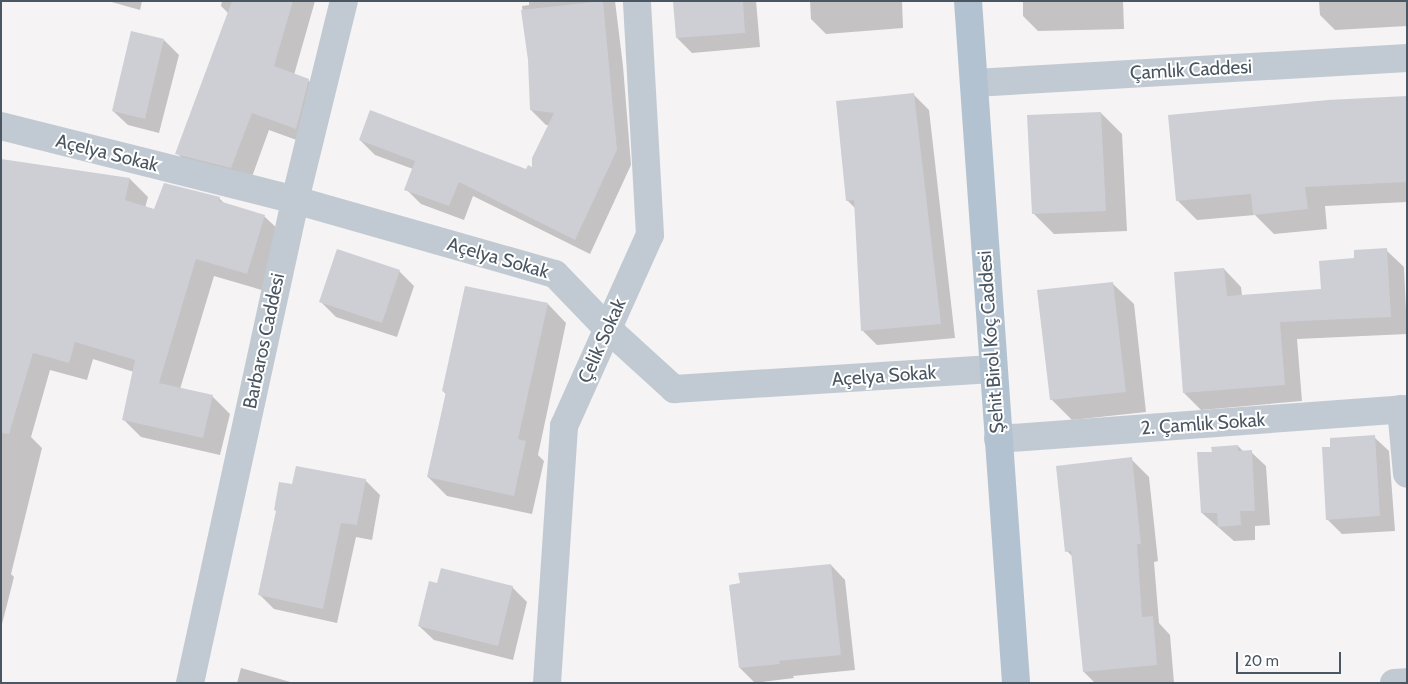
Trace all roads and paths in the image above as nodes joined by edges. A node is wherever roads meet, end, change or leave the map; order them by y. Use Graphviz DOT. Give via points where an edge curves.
graph roads {
  1 [pos="344,1"];
  2 [pos="637,1"];
  3 [pos="968,1"];
  4 [pos="1407,58"];
  5 [pos="974,83"];
  6 [pos="1,126"];
  7 [pos="295,200"];
  8 [pos="607,328"];
  9 [pos="992,369"];
  10 [pos="1404,409"];
  11 [pos="998,439"];
  12 [pos="1407,474"];
  13 [pos="1407,682"];
  14 [pos="190,683"];
  15 [pos="547,683"];
  16 [pos="1016,683"];
  17 [pos="1394,683"];
  1 -- 7 [label="street, Barbaros Caddesi"];
  2 -- 8 [label="street, Çelik Sokak" via="650,235"];
  3 -- 5 [label="main road, Şehit Birol Koç Caddesi"];
  4 -- 5 [label="street, Çamlık Caddesi"];
  5 -- 9 [label="main road, Şehit Birol Koç Caddesi"];
  6 -- 7 [label="street, Açelya Sokak"];
  7 -- 8 [label="street, Açelya Sokak" via="555,274"];
  7 -- 14 [label="street, Barbaros Caddesi"];
  8 -- 9 [label="street, Açelya Sokak" via="674,389"];
  8 -- 15 [label="street, Çelik Sokak" via="564,426"];
  9 -- 11 [label="main road, Şehit Birol Koç Caddesi"];
  10 -- 11 [label="street, 2. Çamlık Sokak"];
  10 -- 12 [label="street"];
  11 -- 16 [label="main road, Şehit Birol Koç Caddesi"];
  13 -- 17 [label="street"];
}
